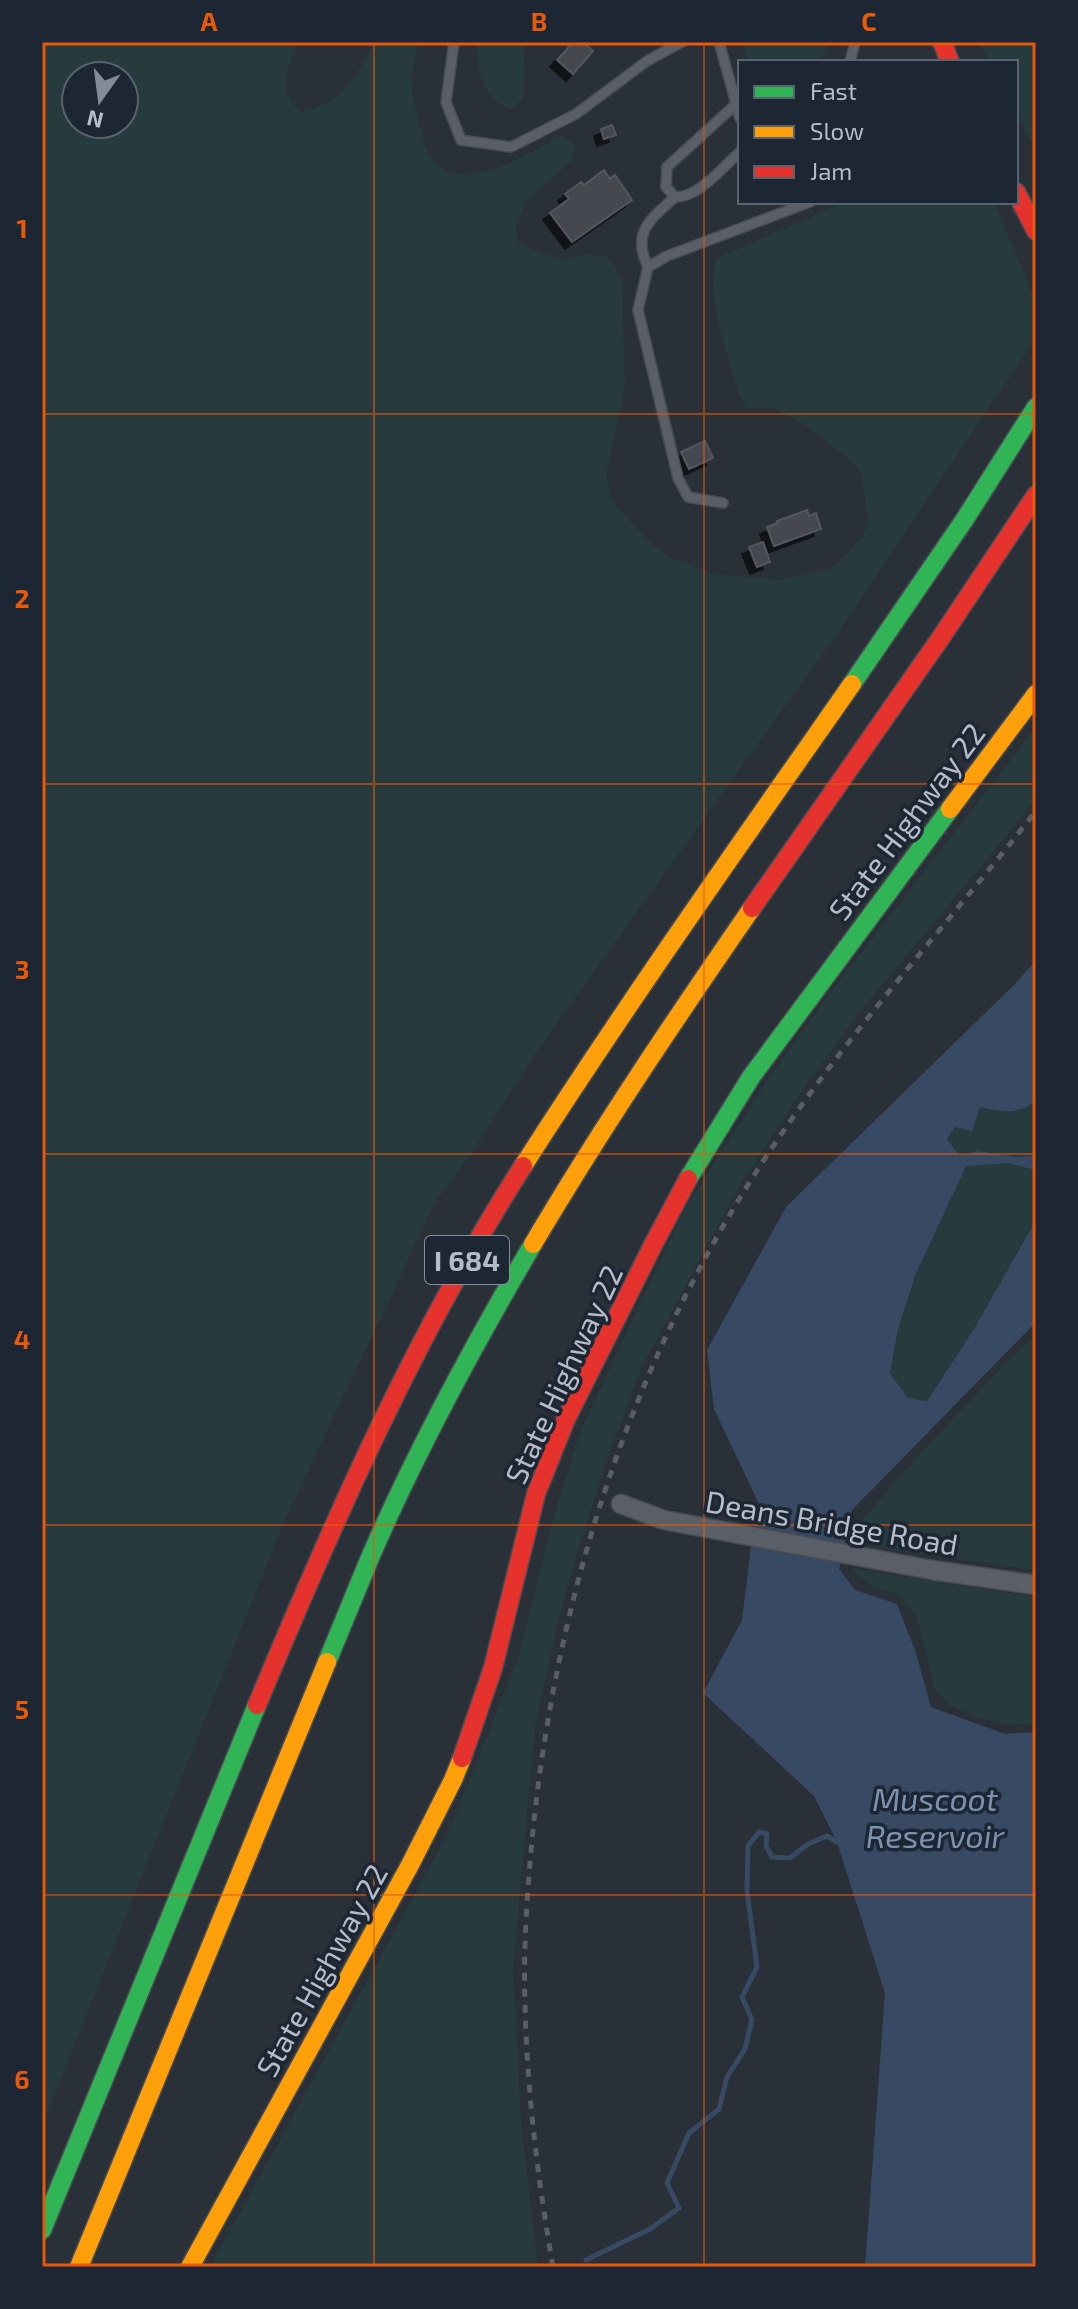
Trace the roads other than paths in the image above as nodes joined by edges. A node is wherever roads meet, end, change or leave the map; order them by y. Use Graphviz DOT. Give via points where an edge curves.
graph roads {
  1 [pos="454,42"];
  2 [pos="682,42"];
  3 [pos="719,42"];
  4 [pos="735,105"];
  5 [pos="738,113"];
  6 [pos="738,154"];
  7 [pos="1018,196"];
  8 [pos="675,197"];
  9 [pos="805,204"];
  10 [pos="1036,231"];
  11 [pos="648,267"];
  12 [pos="1036,407"];
  13 [pos="1036,495"];
  14 [pos="723,503"];
  15 [pos="1036,694"];
  16 [pos="621,1504"];
  17 [pos="1036,1585"];
  18 [pos="42,2230"];
  19 [pos="79,2267"];
  20 [pos="190,2267"];
  1 -- 2 [label="lane" via="446,102 461,140 511,147 576,114"];
  3 -- 4 [label="lane"];
  4 -- 5 [label="lane"];
  4 -- 8 [label="lane" via="667,167 666,187"];
  6 -- 8 [label="lane" via="694,193"];
  7 -- 10 [label="main road"];
  8 -- 11 [label="lane" via="642,232 641,253"];
  9 -- 11 [label="lane"];
  11 -- 14 [label="lane" via="638,310 678,478 688,497"];
  12 -- 18 [label="main road, I 684" via="904,610 596,1050 450,1290 302,1596"];
  13 -- 19 [label="main road, I 684" via="636,1078 491,1316 370,1558"];
  15 -- 20 [label="main road, State Highway 22" via="751,1077 682,1188 549,1457 493,1668 453,1780"];
  16 -- 17 [label="street, Deans Bridge Road" via="664,1520"];
}
